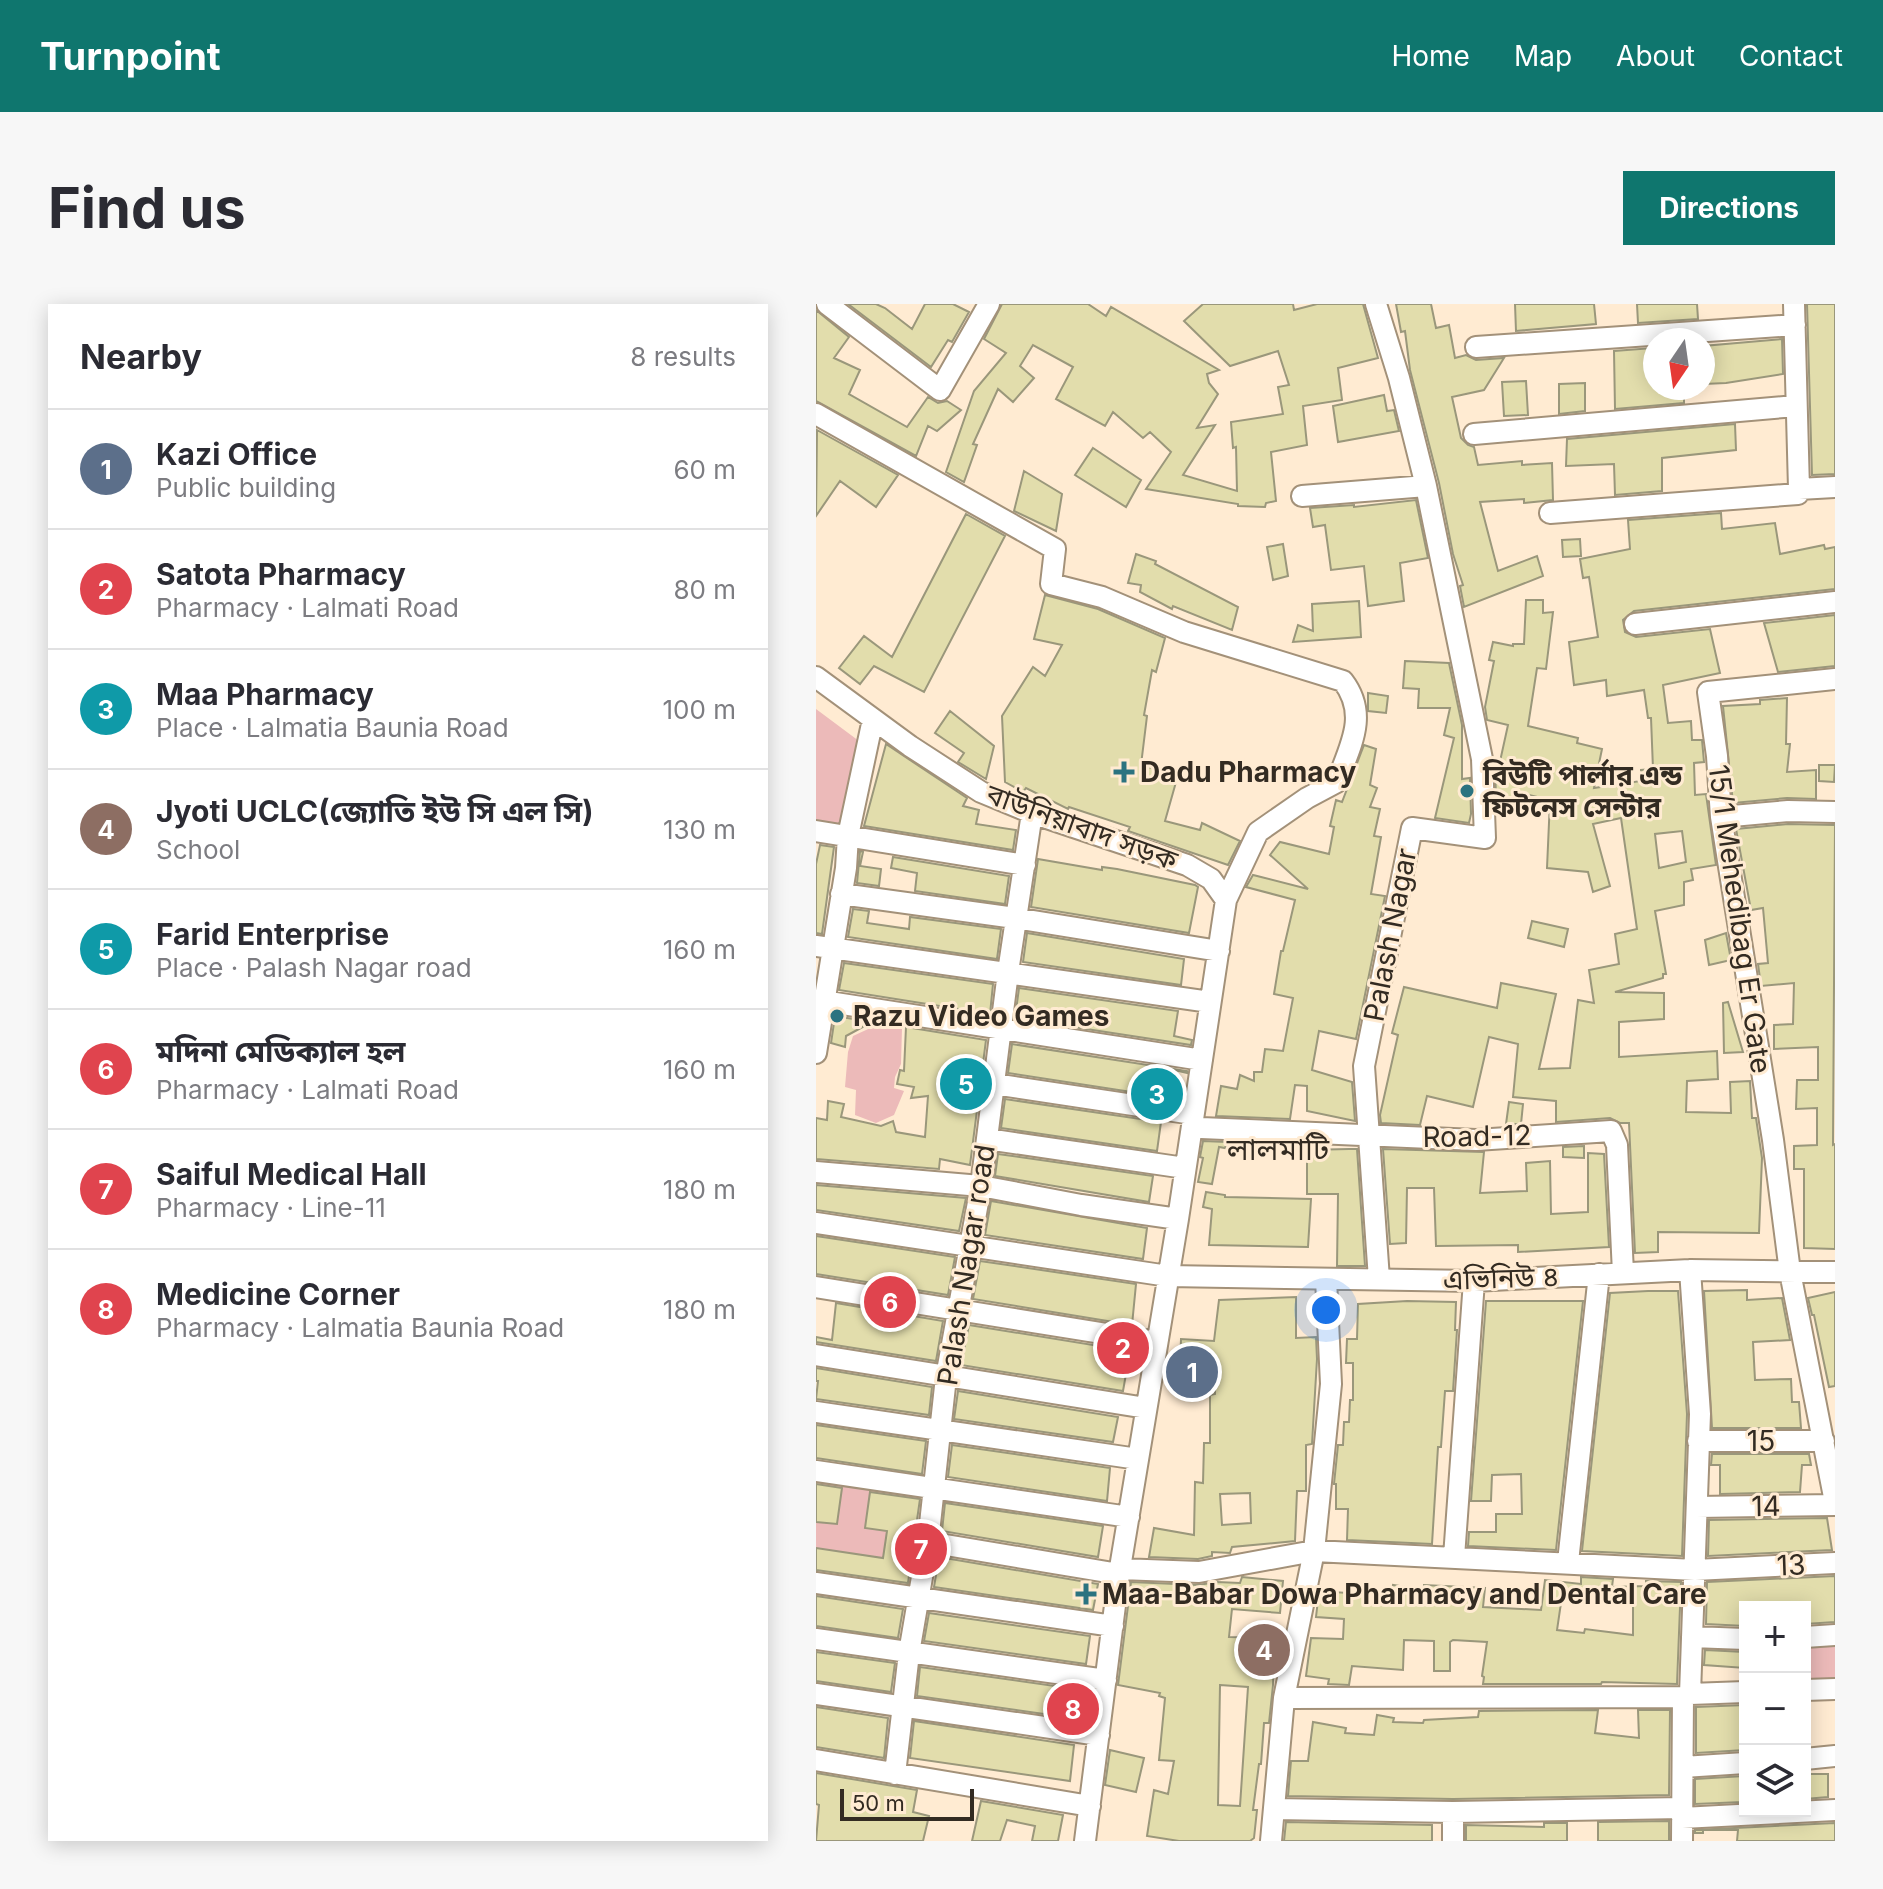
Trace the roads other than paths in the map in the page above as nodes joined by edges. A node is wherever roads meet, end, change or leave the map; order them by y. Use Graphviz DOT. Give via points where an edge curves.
graph roads {
  1 [pos="827,304"];
  2 [pos="1376,304"];
  3 [pos="983,306"];
  4 [pos="1794,314"];
  5 [pos="1476,347"];
  6 [pos="1796,406"];
  7 [pos="816,414"];
  8 [pos="1474,434"];
  9 [pos="1426,486"];
  10 [pos="1835,487"];
  11 [pos="1799,489"];
  12 [pos="1302,496"];
  13 [pos="1550,513"];
  14 [pos="1835,602"];
  15 [pos="1635,624"];
  16 [pos="816,677"];
  17 [pos="1835,679"];
  18 [pos="873,719"];
  19 [pos="1835,812"];
  20 [pos="1032,813"];
  21 [pos="1721,817"];
  22 [pos="816,831"];
  23 [pos="848,836"];
  24 [pos="1025,865"];
  25 [pos="841,894"];
  26 [pos="1226,900"];
  27 [pos="1015,918"];
  28 [pos="824,948"];
  29 [pos="1219,951"];
  30 [pos="1008,972"];
  31 [pos="820,1000"];
  32 [pos="1210,1002"];
  33 [pos="1000,1030"];
  34 [pos="816,1053"];
  35 [pos="1202,1060"];
  36 [pos="994,1084"];
  37 [pos="1197,1121"];
  38 [pos="1370,1136"];
  39 [pos="987,1139"];
  40 [pos="1185,1168"];
  41 [pos="816,1172"];
  42 [pos="981,1186"];
  43 [pos="1178,1219"];
  44 [pos="816,1223"];
  45 [pos="971,1248"];
  46 [pos="1690,1270"];
  47 [pos="1790,1272"];
  48 [pos="1835,1272"];
  49 [pos="1623,1273"];
  50 [pos="1599,1274"];
  51 [pos="1168,1276"];
  52 [pos="1326,1279"];
  53 [pos="1379,1279"];
  54 [pos="1474,1281"];
  55 [pos="816,1287"];
  56 [pos="959,1309"];
  57 [pos="1157,1342"];
  58 [pos="816,1355"];
  59 [pos="946,1377"];
  60 [pos="1146,1408"];
  61 [pos="816,1412"];
  62 [pos="941,1431"];
  63 [pos="1698,1441"];
  64 [pos="1824,1441"];
  65 [pos="1138,1459"];
  66 [pos="816,1471"];
  67 [pos="934,1488"];
  68 [pos="1835,1503"];
  69 [pos="1697,1507"];
  70 [pos="1129,1517"];
  71 [pos="928,1542"];
  72 [pos="1314,1551"];
  73 [pos="1454,1557"];
  74 [pos="1568,1562"];
  75 [pos="1835,1563"];
  76 [pos="1695,1570"];
  77 [pos="1120,1571"];
  78 [pos="816,1583"];
  79 [pos="919,1600"];
  80 [pos="1113,1626"];
  81 [pos="1835,1635"];
  82 [pos="1692,1637"];
  83 [pos="1811,1637"];
  84 [pos="816,1639"];
  85 [pos="1739,1639"];
  86 [pos="909,1653"];
  87 [pos="1106,1680"];
  88 [pos="1835,1689"];
  89 [pos="1811,1690"];
  90 [pos="1739,1692"];
  91 [pos="816,1694"];
  92 [pos="1686,1696"];
  93 [pos="1284,1698"];
  94 [pos="903,1706"];
  95 [pos="1099,1735"];
  96 [pos="1835,1756"];
  97 [pos="1811,1758"];
  98 [pos="816,1760"];
  99 [pos="1739,1763"];
  100 [pos="1683,1767"];
  101 [pos="895,1774"];
  102 [pos="1090,1806"];
  103 [pos="1274,1809"];
  104 [pos="1835,1810"];
  105 [pos="1453,1812"];
  106 [pos="1682,1813"];
  107 [pos="1085,1841"];
  108 [pos="1271,1841"];
  109 [pos="1453,1841"];
  110 [pos="1682,1841"];
  1 -- 3 [label="street" via="940,390"];
  2 -- 9 [label="street, Palash Nagar"];
  4 -- 5 [label="street"];
  4 -- 6 [label="street"];
  6 -- 8 [label="street"];
  6 -- 11 [label="street"];
  7 -- 26 [label="street" via="1055,549 1051,584 1343,681 1352,693 1358,723 1337,782 1258,832"];
  9 -- 12 [label="street"];
  9 -- 38 [label="street, Palash Nagar" via="1482,759 1485,838 1412,828 1364,1066"];
  10 -- 11 [label="street"];
  11 -- 13 [label="street" via="1798,494"];
  14 -- 15 [label="street"];
  16 -- 18 [label="street, বাউনিয়াবাদ সড়ক"];
  17 -- 21 [label="street, 15/1 Mehedibag Er Gate" via="1708,692"];
  18 -- 20 [label="street, বাউনিয়াবাদ সড়ক" via="970,785"];
  18 -- 23 [label="street"];
  19 -- 21 [label="street"];
  20 -- 24 [label="street, Palash Nagar road"];
  20 -- 26 [label="street, বাউনিয়াবাদ সড়ক" via="1187,865 1211,879"];
  21 -- 47 [label="street, 15/1 Mehedibag Er Gate"];
  22 -- 23 [label="street"];
  23 -- 24 [label="street"];
  23 -- 25 [label="street"];
  24 -- 27 [label="street, Palash Nagar road"];
  25 -- 27 [label="street"];
  25 -- 28 [label="street"];
  26 -- 29 [label="street"];
  27 -- 29 [label="street"];
  27 -- 30 [label="street, Palash Nagar road"];
  28 -- 30 [label="street"];
  28 -- 31 [label="street"];
  29 -- 32 [label="street"];
  30 -- 32 [label="street"];
  30 -- 33 [label="street, Palash Nagar road"];
  31 -- 33 [label="street"];
  31 -- 34 [label="street"];
  32 -- 35 [label="street"];
  33 -- 35 [label="street"];
  33 -- 36 [label="street, Palash Nagar road"];
  35 -- 37 [label="street"];
  36 -- 37 [label="street, Road-12"];
  36 -- 39 [label="street, Palash Nagar road"];
  37 -- 38 [label="street, Road-12"];
  37 -- 40 [label="street"];
  38 -- 49 [label="street, Road-12" via="1476,1140 1611,1131 1617,1145"];
  38 -- 53 [label="street, Palash Nagar"];
  39 -- 40 [label="street"];
  39 -- 42 [label="street, Palash Nagar road"];
  40 -- 43 [label="street"];
  41 -- 42 [label="street"];
  42 -- 43 [label="street"];
  42 -- 45 [label="street, Palash Nagar road"];
  43 -- 51 [label="street"];
  44 -- 45 [label="street, এভিনিউ ৪"];
  45 -- 51 [label="street, এভিনিউ ৪"];
  45 -- 56 [label="street, Palash Nagar road"];
  46 -- 47 [label="street, এভিনিউ ৪"];
  46 -- 49 [label="street, এভিনিউ ৪"];
  46 -- 63 [label="street"];
  47 -- 48 [label="street, এভিনিউ ৪"];
  47 -- 64 [label="street, 15/1 Mehedibag Er Gate"];
  49 -- 50 [label="street, এভিনিউ ৪"];
  50 -- 54 [label="street, এভিনিউ ৪"];
  50 -- 74 [label="street"];
  51 -- 52 [label="street, এভিনিউ ৪"];
  51 -- 57 [label="street"];
  52 -- 53 [label="street, এভিনিউ ৪"];
  52 -- 72 [label="street" via="1331,1384"];
  53 -- 54 [label="street, এভিনিউ ৪"];
  54 -- 73 [label="street"];
  55 -- 56 [label="street"];
  56 -- 57 [label="street"];
  56 -- 59 [label="street, Palash Nagar road"];
  57 -- 60 [label="street"];
  58 -- 59 [label="street"];
  59 -- 60 [label="street"];
  59 -- 62 [label="street, Palash Nagar road"];
  60 -- 65 [label="street"];
  61 -- 62 [label="street"];
  62 -- 65 [label="street"];
  62 -- 67 [label="street, Palash Nagar road"];
  63 -- 64 [label="street, 15"];
  63 -- 69 [label="street"];
  64 -- 68 [label="street, 15/1 Mehedibag Er Gate"];
  65 -- 70 [label="street"];
  66 -- 67 [label="street"];
  67 -- 70 [label="street"];
  67 -- 71 [label="street, Palash Nagar road"];
  68 -- 69 [label="street, 14"];
  69 -- 76 [label="street"];
  70 -- 77 [label="street"];
  71 -- 77 [label="street, 13"];
  71 -- 79 [label="street, Palash Nagar road"];
  72 -- 73 [label="street, 13"];
  72 -- 77 [label="street, 13" via="1199,1572"];
  72 -- 93 [label="street"];
  73 -- 74 [label="street, 13"];
  74 -- 76 [label="street, 13"];
  75 -- 76 [label="street, 13"];
  76 -- 82 [label="street"];
  77 -- 80 [label="street"];
  78 -- 79 [label="street"];
  79 -- 80 [label="street"];
  79 -- 86 [label="street, Palash Nagar road"];
  80 -- 87 [label="street"];
  81 -- 83 [label="street"];
  82 -- 85 [label="street"];
  82 -- 92 [label="street"];
  84 -- 86 [label="street"];
  86 -- 87 [label="street"];
  86 -- 94 [label="street, Palash Nagar road"];
  87 -- 95 [label="street"];
  88 -- 89 [label="street"];
  90 -- 92 [label="street"];
  91 -- 94 [label="street"];
  92 -- 93 [label="street"];
  92 -- 100 [label="street"];
  93 -- 103 [label="street"];
  94 -- 95 [label="street"];
  94 -- 101 [label="street, Palash Nagar road"];
  95 -- 102 [label="street"];
  96 -- 97 [label="street"];
  98 -- 101 [label="street"];
  99 -- 100 [label="street"];
  100 -- 106 [label="street"];
  101 -- 102 [label="street"];
  102 -- 107 [label="street"];
  103 -- 105 [label="street"];
  103 -- 108 [label="street"];
  104 -- 106 [label="street"];
  105 -- 106 [label="street"];
  105 -- 109 [label="street"];
  106 -- 110 [label="street"];
}
